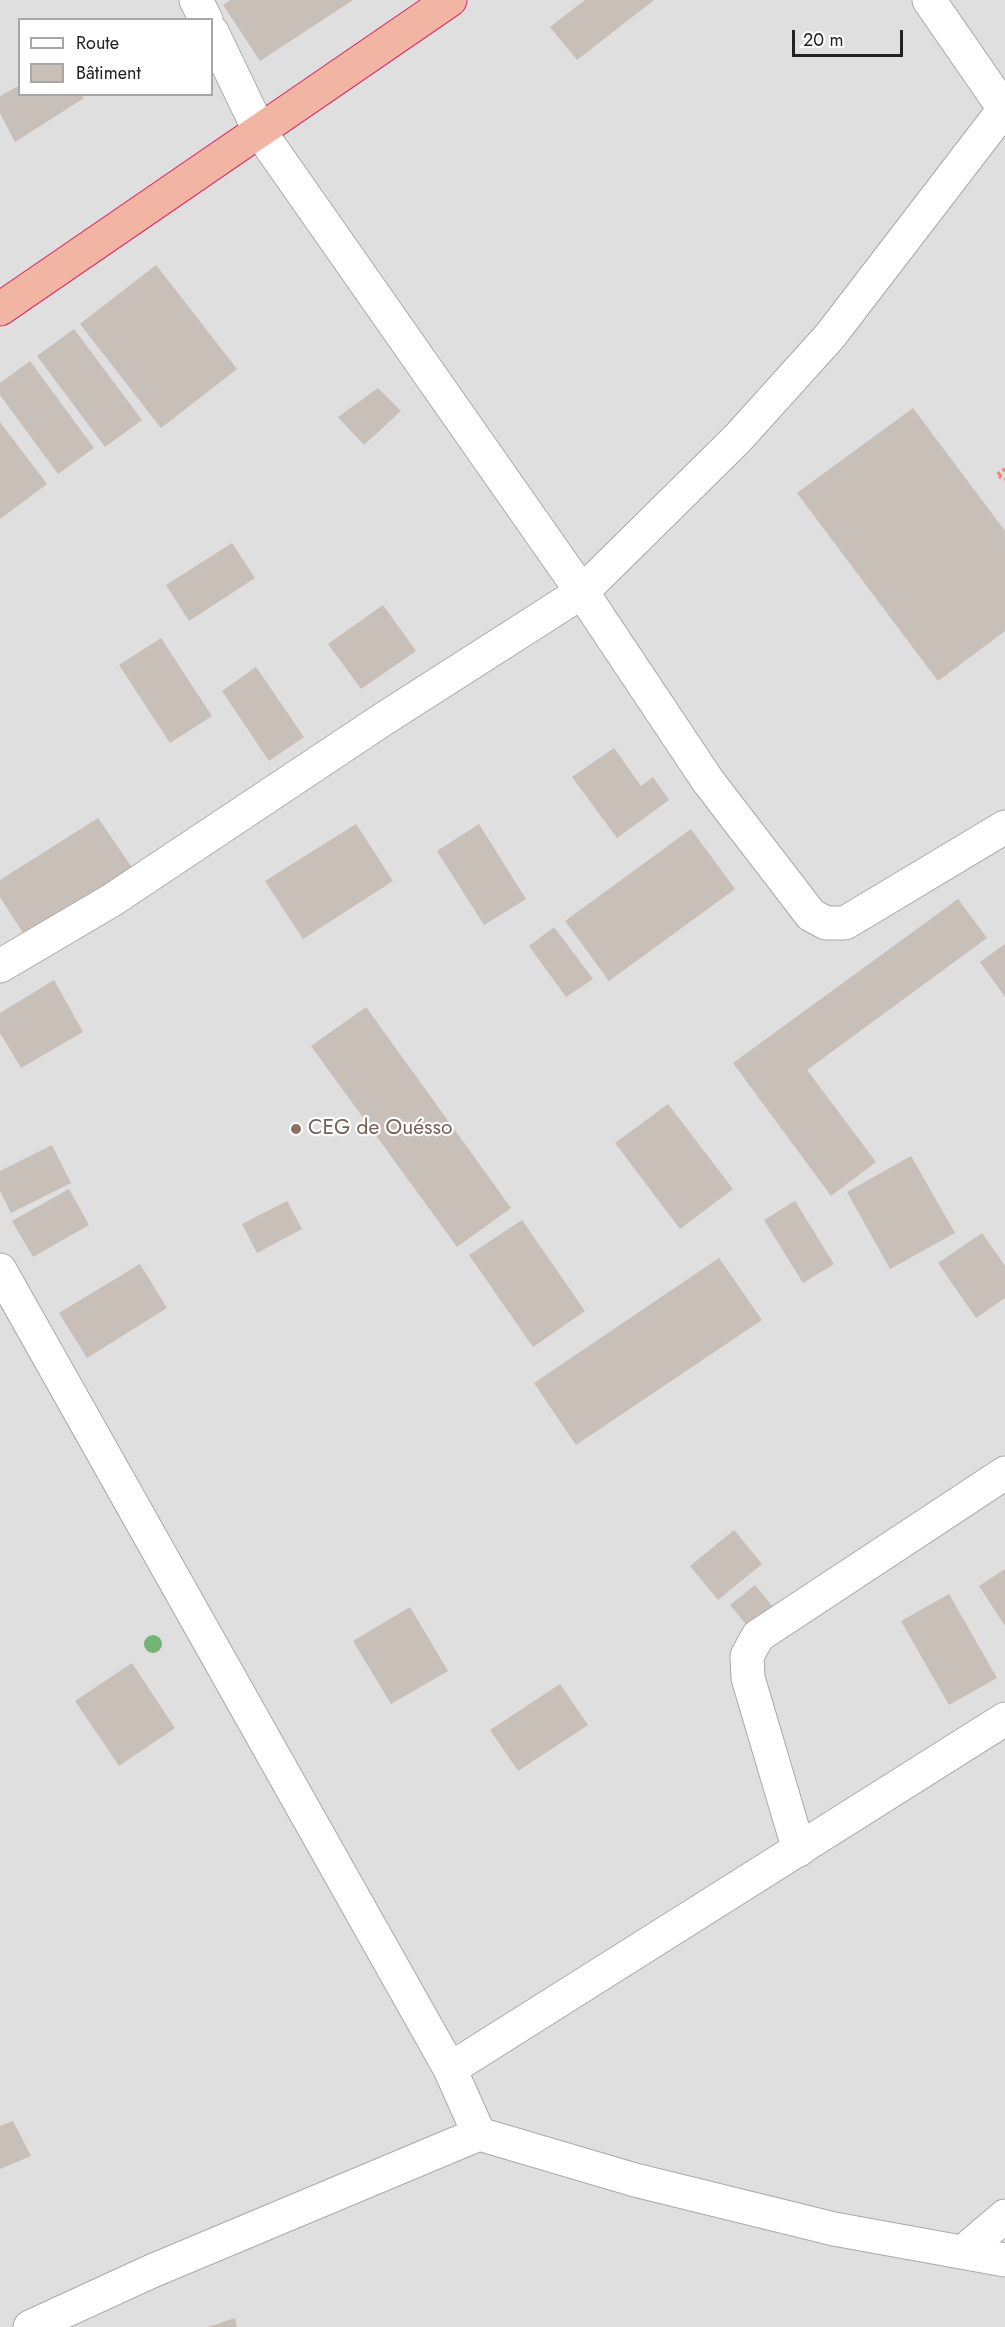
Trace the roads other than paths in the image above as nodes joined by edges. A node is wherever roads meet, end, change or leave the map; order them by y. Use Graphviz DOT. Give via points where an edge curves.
graph roads {
  1 [pos="196,0"];
  2 [pos="450,0"];
  3 [pos="929,0"];
  4 [pos="205,18"];
  5 [pos="213,34"];
  6 [pos="1005,109"];
  7 [pos="260,132"];
  8 [pos="0,309"];
  9 [pos="582,592"];
  10 [pos="1005,827"];
  11 [pos="0,966"];
  12 [pos="0,1270"];
  13 [pos="1005,1473"];
  14 [pos="1005,1719"];
  15 [pos="799,1850"];
  16 [pos="450,2069"];
  17 [pos="479,2134"];
  18 [pos="1005,2216"];
  19 [pos="964,2251"];
  20 [pos="1005,2260"];
  21 [pos="30,2327"];
  1 -- 4 [label="street"];
  2 -- 7 [label="highway"];
  3 -- 6 [label="street"];
  5 -- 7 [label="street"];
  6 -- 9 [label="street" via="830,336 738,438"];
  7 -- 8 [label="highway"];
  7 -- 9 [label="street"];
  9 -- 10 [label="street" via="708,781 811,915 826,923 845,922"];
  9 -- 11 [label="street" via="112,900"];
  12 -- 16 [label="street"];
  13 -- 15 [label="street" via="758,1636 747,1656 748,1678"];
  14 -- 15 [label="street"];
  15 -- 16 [label="street"];
  16 -- 17 [label="street"];
  17 -- 19 [label="street" via="635,2180 834,2229"];
  17 -- 21 [label="street" via="152,2271"];
  18 -- 19 [label="street"];
  19 -- 20 [label="street"];
}
